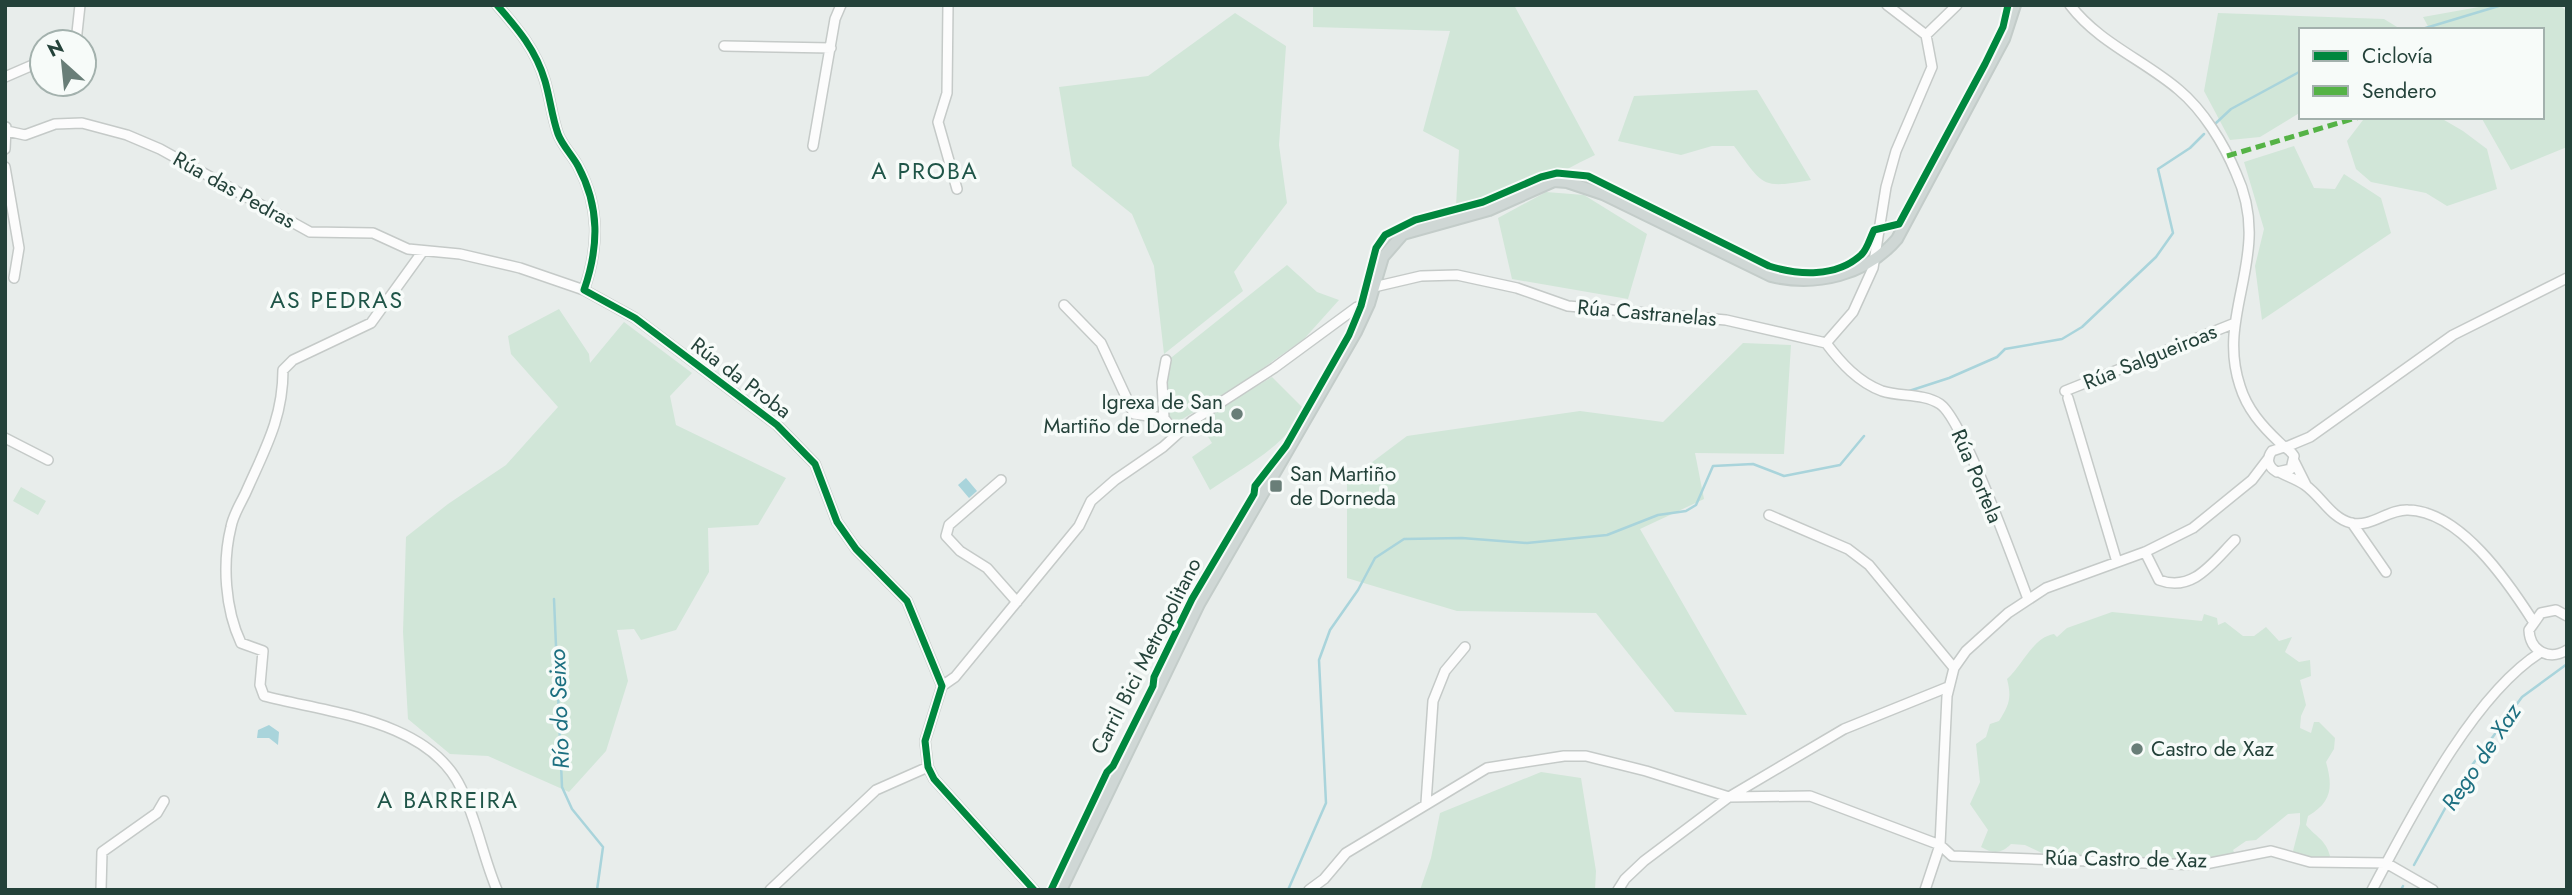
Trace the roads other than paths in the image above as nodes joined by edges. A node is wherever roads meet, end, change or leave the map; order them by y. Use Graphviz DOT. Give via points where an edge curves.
graph roads {
  1 [pos="80,5"];
  2 [pos="497,5"];
  3 [pos="841,5"];
  4 [pos="948,5"];
  5 [pos="1887,5"];
  6 [pos="1957,5"];
  7 [pos="2015,5"];
  8 [pos="2070,5"];
  9 [pos="79,28"];
  10 [pos="1926,36"];
  11 [pos="724,46"];
  12 [pos="831,48"];
  13 [pos="28,67"];
  14 [pos="5,76"];
  15 [pos="6,128"];
  16 [pos="813,146"];
  17 [pos="5,149"];
  18 [pos="5,167"];
  19 [pos="957,189"];
  20 [pos="423,251"];
  21 [pos="1874,261"];
  22 [pos="14,278"];
  23 [pos="2567,278"];
  24 [pos="1374,287"];
  25 [pos="584,290"];
  26 [pos="1368,304"];
  27 [pos="1064,305"];
  28 [pos="2235,323"];
  29 [pos="1825,343"];
  30 [pos="1166,360"];
  31 [pos="1164,418"];
  32 [pos="2262,426"];
  33 [pos="1175,433"];
  34 [pos="2310,437"];
  35 [pos="5,438"];
  36 [pos="2285,447"];
  37 [pos="2269,456"];
  38 [pos="47,460"];
  39 [pos="2294,460"];
  40 [pos="2278,472"];
  41 [pos="2252,480"];
  42 [pos="1001,481"];
  43 [pos="2306,485"];
  44 [pos="1769,515"];
  45 [pos="2352,523"];
  46 [pos="2235,540"];
  47 [pos="2146,552"];
  48 [pos="2117,562"];
  49 [pos="2386,572"];
  50 [pos="2028,598"];
  51 [pos="2520,601"];
  52 [pos="1017,603"];
  53 [pos="2541,612"];
  54 [pos="2566,615"];
  55 [pos="2532,621"];
  56 [pos="2532,643"];
  57 [pos="1465,647"];
  58 [pos="2567,650"];
  59 [pos="2541,652"];
  60 [pos="2524,662"];
  61 [pos="1954,668"];
  62 [pos="942,686"];
  63 [pos="1948,687"];
  64 [pos="928,767"];
  65 [pos="1729,797"];
  66 [pos="164,801"];
  67 [pos="1426,803"];
  68 [pos="1940,845"];
  69 [pos="2386,863"];
  70 [pos="101,890"];
  71 [pos="497,890"];
  72 [pos="770,890"];
  73 [pos="1034,890"];
  74 [pos="1061,890"];
  75 [pos="1309,890"];
  76 [pos="1618,890"];
  77 [pos="1925,890"];
  78 [pos="2372,890"];
  79 [pos="2433,890"];
  1 -- 9 [label="street"];
  2 -- 25 [label="street" via="527,38 545,78 558,135 590,193 596,257"];
  3 -- 12 [label="street"];
  4 -- 19 [label="street" via="947,93 938,122"];
  5 -- 10 [label="street"];
  6 -- 10 [label="street"];
  7 -- 21 [label="main road" via="2004,39 1912,216 1898,239"];
  8 -- 28 [label="street" via="2088,26 2180,90 2236,171 2251,228 2249,264"];
  10 -- 21 [label="street" via="1932,67 1896,151"];
  11 -- 12 [label="street"];
  12 -- 16 [label="street"];
  13 -- 14 [label="street"];
  15 -- 17 [label="street, Rúa das Pedras"];
  15 -- 20 [label="street, Rúa das Pedras" via="25,135 55,124 82,123 127,135 310,232 373,233"];
  18 -- 22 [label="street" via="19,248"];
  20 -- 25 [label="street, Rúa das Pedras" via="520,268"];
  20 -- 71 [label="street" via="371,323 293,360 283,370 278,420 231,525 226,571 232,625 241,643 263,651 260,685 264,696 390,727 446,762 461,788"];
  21 -- 24 [label="main road" via="1840,275 1794,282 1753,269 1603,194 1554,181 1489,210 1404,234 1383,257"];
  21 -- 29 [label="street" via="1853,312"];
  23 -- 34 [label="street" via="2453,335"];
  24 -- 26 [label="main road"];
  24 -- 29 [label="street, Rúa Castranelas" via="1421,276 1457,275 1517,288 1568,306 1726,320"];
  25 -- 62 [label="street, Rúa da Proba" via="635,318 803,449 815,464 837,522 856,549 908,601"];
  26 -- 33 [label="street" via="1357,307"];
  26 -- 74 [label="main road" via="1334,373 1199,604"];
  27 -- 31 [label="street" via="1101,343 1134,414"];
  28 -- 32 [label="street" via="2234,364 2240,388"];
  28 -- 48 [label="street, Rúa Salgueiroas" via="2066,394"];
  29 -- 50 [label="street, Rúa Portela" via="1855,375 1883,391 1941,404 1960,431"];
  30 -- 31 [label="street"];
  31 -- 33 [label="street"];
  32 -- 36 [label="street"];
  32 -- 37 [label="street"];
  33 -- 52 [label="street" via="1091,501 1079,526"];
  34 -- 36 [label="street"];
  34 -- 39 [label="street"];
  35 -- 38 [label="street"];
  36 -- 37 [label="street" via="2275,448"];
  36 -- 39 [label="street"];
  37 -- 40 [label="street" via="2270,467"];
  37 -- 41 [label="street"];
  39 -- 40 [label="street" via="2291,469"];
  39 -- 43 [label="street"];
  40 -- 41 [label="street"];
  40 -- 43 [label="street"];
  41 -- 47 [label="street" via="2193,527"];
  42 -- 52 [label="street" via="948,525 946,536 986,568"];
  43 -- 45 [label="street" via="2339,517"];
  44 -- 61 [label="street" via="1848,548 1869,565"];
  45 -- 49 [label="street"];
  45 -- 51 [label="street" via="2404,509 2435,517 2480,549"];
  46 -- 47 [label="street" via="2192,582 2181,584 2159,580"];
  47 -- 48 [label="street"];
  48 -- 50 [label="street"];
  50 -- 61 [label="street" via="1977,639"];
  51 -- 53 [label="street"];
  51 -- 55 [label="street"];
  52 -- 62 [label="street" via="955,677"];
  53 -- 54 [label="street" via="2556,610"];
  53 -- 55 [label="street"];
  55 -- 56 [label="street"];
  56 -- 59 [label="street"];
  56 -- 60 [label="street"];
  57 -- 67 [label="street" via="1445,671 1433,701"];
  58 -- 59 [label="street" via="2557,655"];
  59 -- 60 [label="street"];
  60 -- 69 [label="street" via="2488,702 2446,761"];
  61 -- 63 [label="street"];
  62 -- 64 [label="street" via="925,741"];
  63 -- 65 [label="street" via="1844,729"];
  63 -- 68 [label="street"];
  64 -- 72 [label="street" via="876,790"];
  64 -- 73 [label="street" via="941,788"];
  65 -- 67 [label="street, Rúa Castro de Xaz" via="1586,756 1564,756 1487,768"];
  65 -- 68 [label="street, Rúa Castro de Xaz" via="1810,796"];
  65 -- 76 [label="street" via="1644,861"];
  66 -- 70 [label="street" via="157,813 102,852"];
  67 -- 75 [label="street, Rúa Castro de Xaz" via="1346,853"];
  68 -- 69 [label="street, Rúa Castro de Xaz" via="1952,856 2200,865 2271,850 2310,862"];
  68 -- 77 [label="street"];
  69 -- 78 [label="street"];
  69 -- 79 [label="street, Rúa Castro de Xaz"];
}
